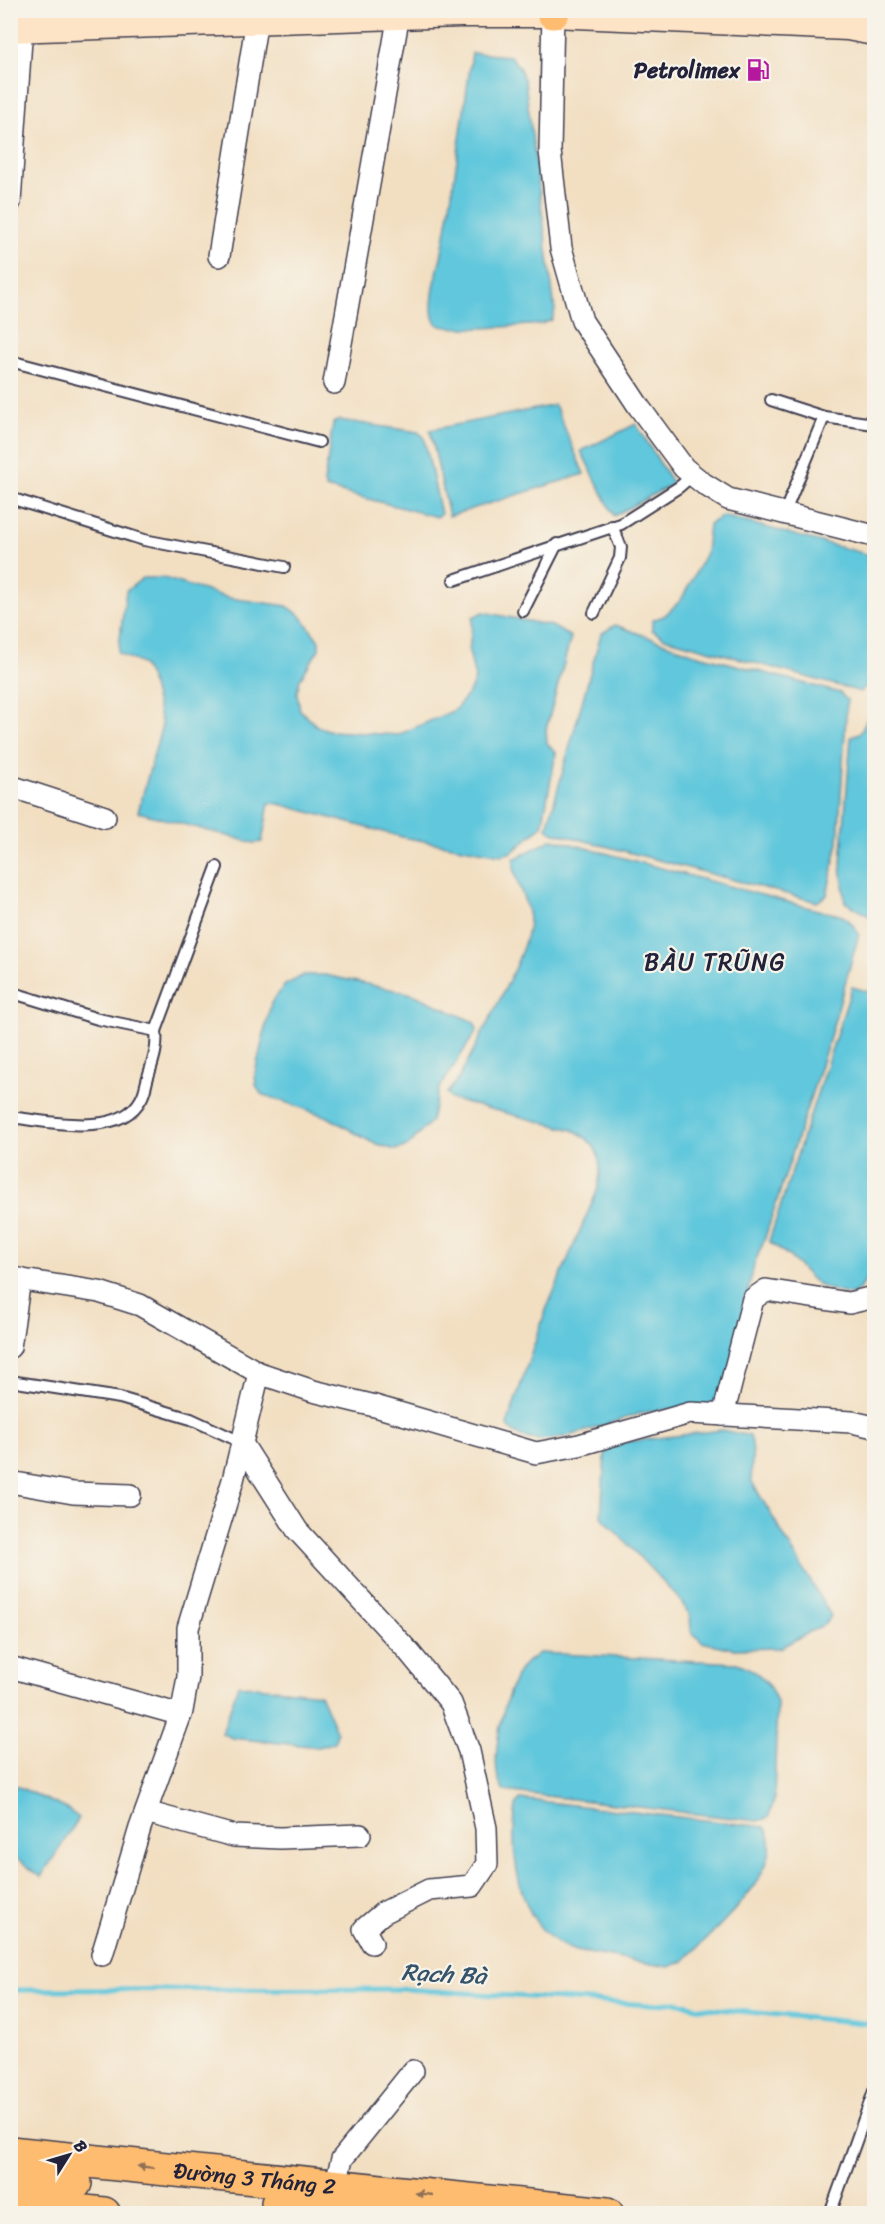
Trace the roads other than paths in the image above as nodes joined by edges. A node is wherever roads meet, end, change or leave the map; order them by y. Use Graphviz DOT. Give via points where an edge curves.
graph roads {
  1 [pos="553,11"];
  2 [pos="399,14"];
  3 [pos="257,20"];
  4 [pos="19,22"];
  5 [pos="874,30"];
  6 [pos="10,202"];
  7 [pos="219,256"];
  8 [pos="10,361"];
  9 [pos="334,383"];
  10 [pos="771,400"];
  11 [pos="824,417"];
  12 [pos="874,424"];
  13 [pos="319,442"];
  14 [pos="693,475"];
  15 [pos="10,498"];
  16 [pos="784,514"];
  17 [pos="612,526"];
  18 [pos="874,536"];
  19 [pos="557,544"];
  20 [pos="284,567"];
  21 [pos="454,580"];
  22 [pos="523,611"];
  23 [pos="594,613"];
  24 [pos="10,786"];
  25 [pos="105,818"];
  26 [pos="217,867"];
  27 [pos="10,992"];
  28 [pos="156,1031"];
  29 [pos="10,1117"];
  30 [pos="15,1278"];
  31 [pos="874,1297"];
  32 [pos="10,1347"];
  33 [pos="259,1372"];
  34 [pos="10,1381"];
  35 [pos="723,1415"];
  36 [pos="874,1427"];
  37 [pos="241,1442"];
  38 [pos="10,1482"];
  39 [pos="130,1496"];
  40 [pos="10,1667"];
  41 [pos="181,1715"];
  42 [pos="146,1812"];
  43 [pos="360,1835"];
  44 [pos="372,1943"];
  45 [pos="102,1955"];
  46 [pos="413,2072"];
  47 [pos="874,2091"];
  48 [pos="10,2153"];
  49 [pos="10,2176"];
  50 [pos="335,2185"];
  51 [pos="10,2204"];
  52 [pos="104,2214"];
  53 [pos="384,2214"];
  54 [pos="607,2214"];
  55 [pos="830,2214"];
  1 -- 2 [label="main road"];
  1 -- 5 [label="main road" via="828,24"];
  1 -- 14 [label="street" via="550,152 561,249 582,321 639,407"];
  2 -- 3 [label="main road"];
  2 -- 9 [label="street"];
  3 -- 4 [label="main road"];
  3 -- 7 [label="street"];
  4 -- 6 [label="street"];
  8 -- 13 [label="lane"];
  10 -- 11 [label="lane"];
  11 -- 12 [label="lane"];
  11 -- 16 [label="lane"];
  14 -- 16 [label="street" via="728,499"];
  14 -- 17 [label="lane"];
  15 -- 20 [label="lane" via="144,540"];
  16 -- 18 [label="street"];
  17 -- 19 [label="lane"];
  17 -- 23 [label="lane" via="621,547 620,558"];
  19 -- 21 [label="lane"];
  19 -- 22 [label="lane"];
  24 -- 25 [label="street"];
  26 -- 28 [label="lane"];
  27 -- 28 [label="lane" via="98,1019"];
  28 -- 29 [label="lane" via="158,1044 141,1099 128,1115 113,1122 80,1124"];
  30 -- 32 [label="street"];
  30 -- 33 [label="street" via="99,1292 140,1305"];
  31 -- 35 [label="street" via="849,1302 766,1290 758,1294 753,1299"];
  33 -- 35 [label="street" via="313,1391 536,1453 579,1445 690,1413"];
  33 -- 37 [label="street"];
  34 -- 37 [label="lane" via="120,1398 191,1419"];
  35 -- 36 [label="street" via="852,1422"];
  37 -- 41 [label="street" via="188,1628 188,1677"];
  37 -- 44 [label="street" via="297,1530 451,1703 469,1751 486,1828 487,1864 472,1886 429,1890 383,1913 364,1929"];
  38 -- 39 [label="street" via="73,1493"];
  40 -- 41 [label="street"];
  41 -- 42 [label="street"];
  42 -- 43 [label="street" via="234,1836"];
  42 -- 45 [label="street"];
  46 -- 50 [label="street" via="342,2160"];
  47 -- 55 [label="lane"];
  50 -- 48 [label="main road, Đường 3 Tháng 2, one-way"];
  49 -- 53 [label="main road, Đường 3 Tháng 2"];
  54 -- 50 [label="main road, Đường 3 Tháng 2, one-way"];
  51 -- 52 [label="main road"];
}
